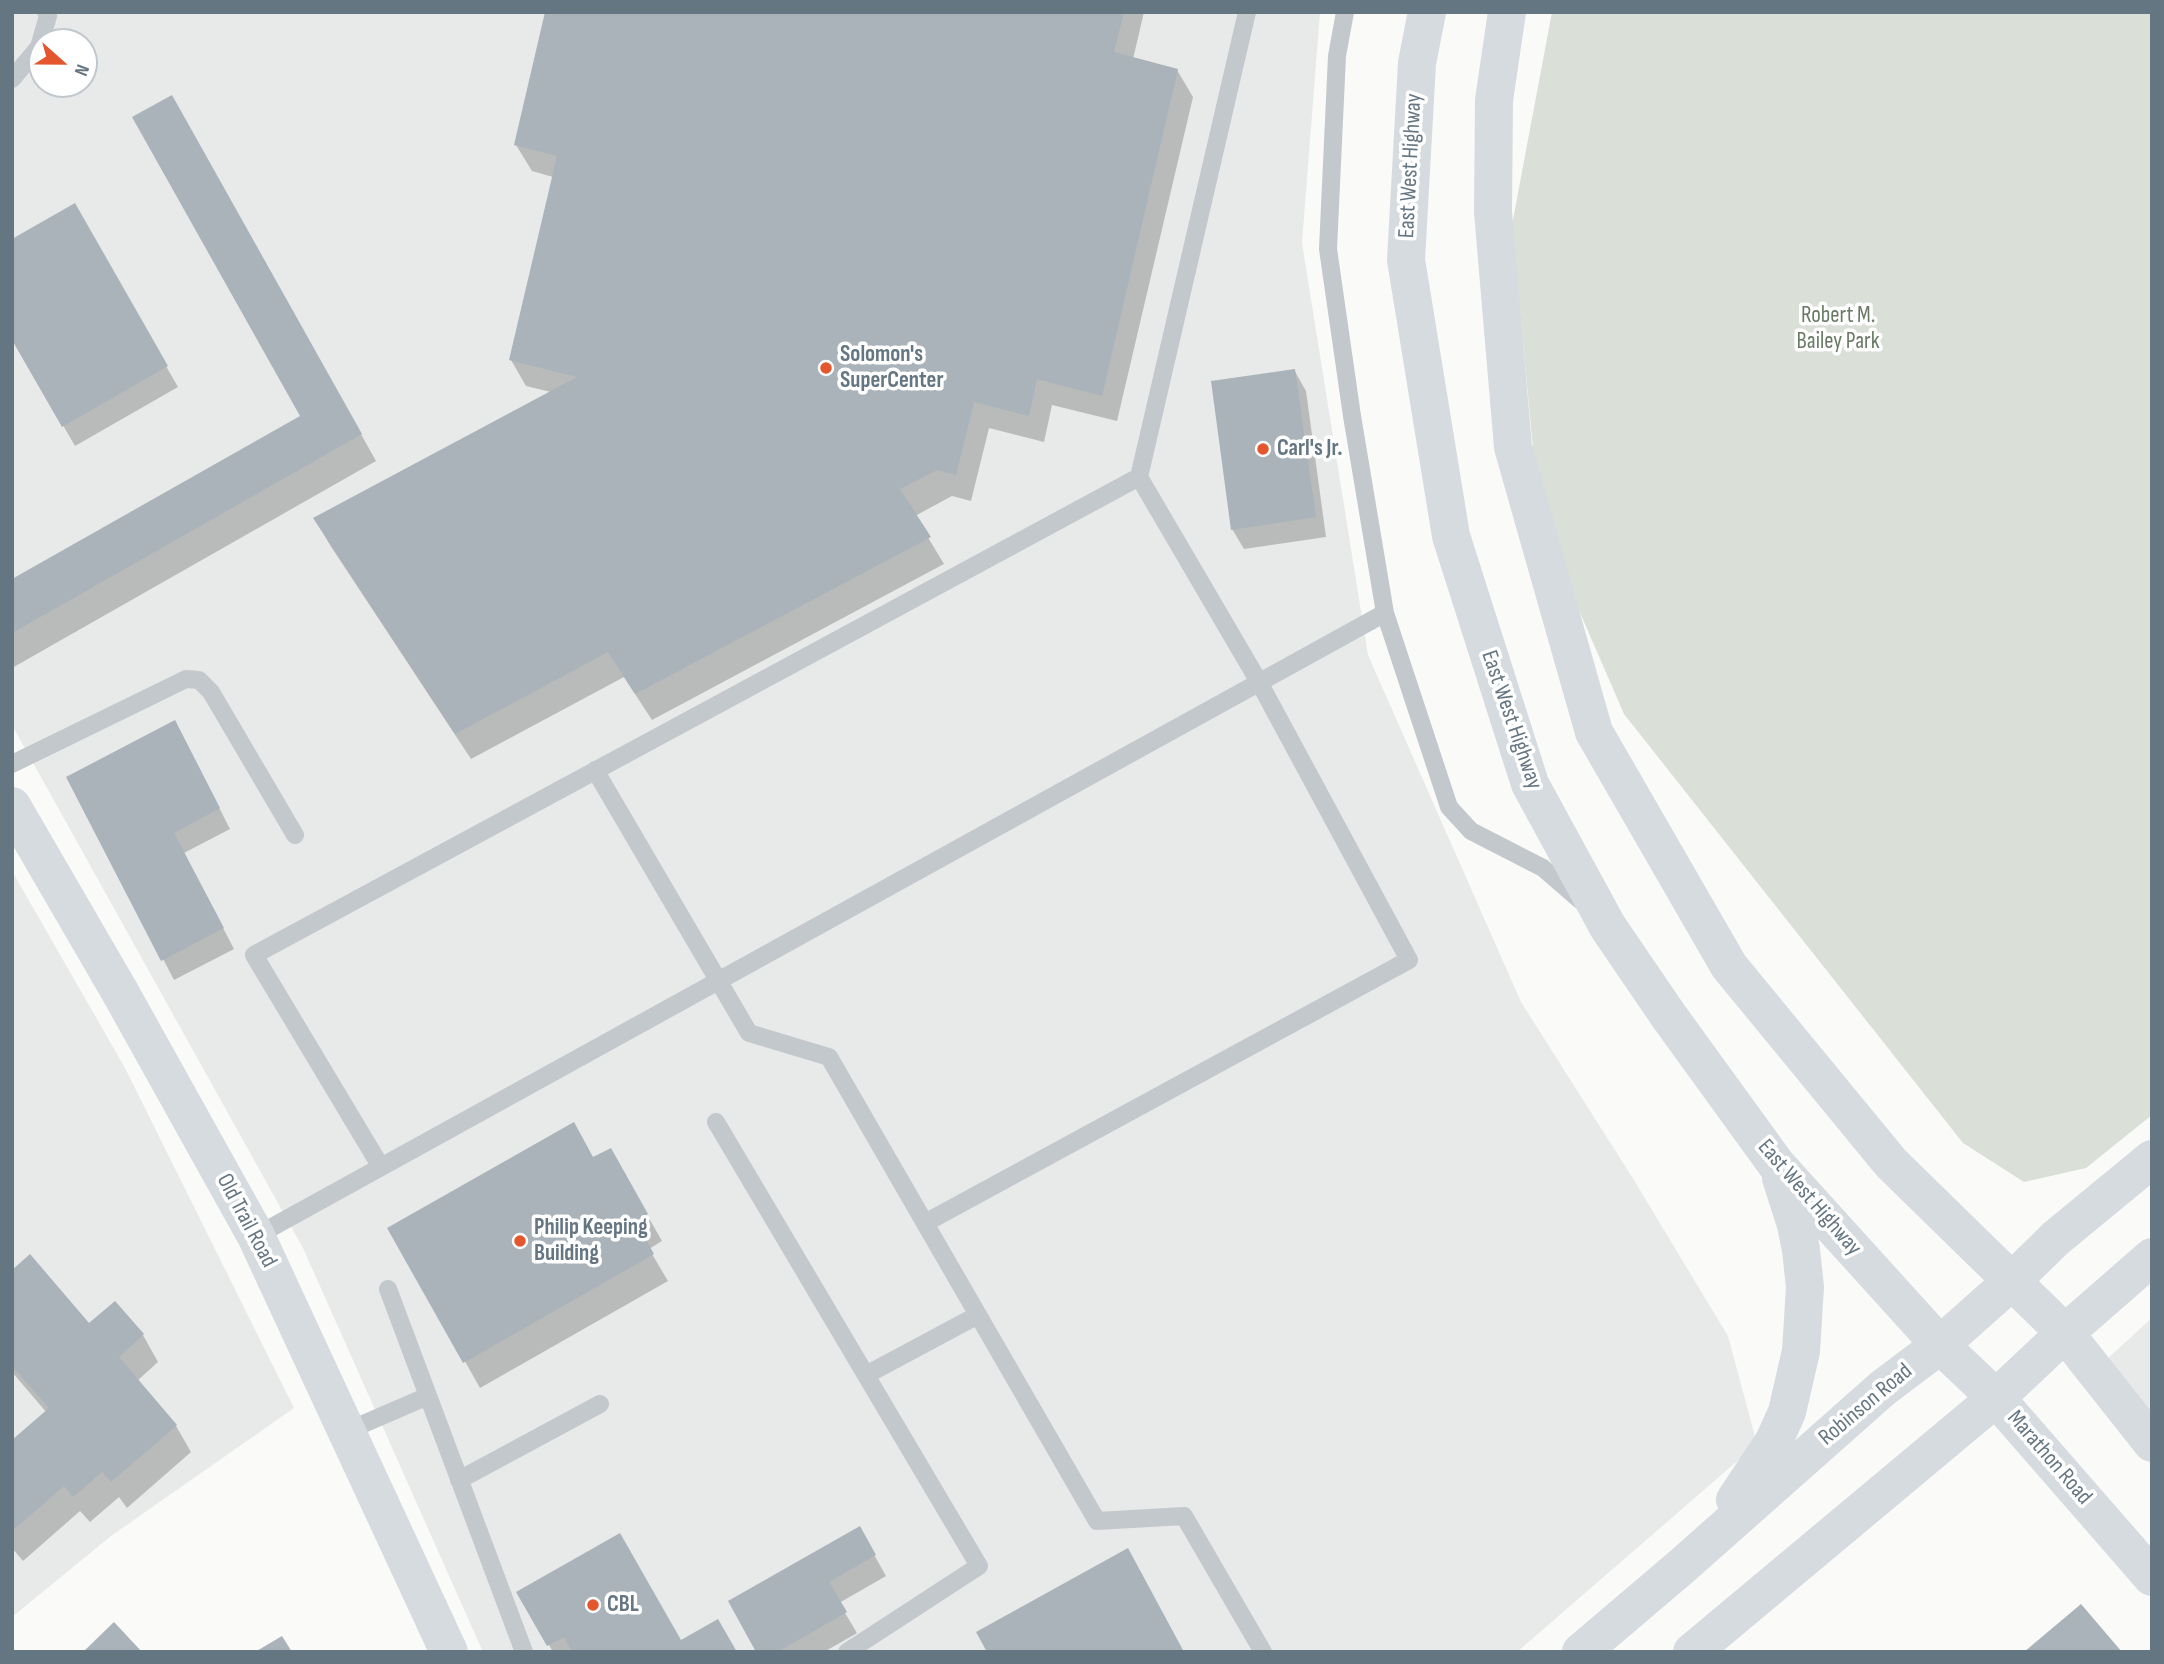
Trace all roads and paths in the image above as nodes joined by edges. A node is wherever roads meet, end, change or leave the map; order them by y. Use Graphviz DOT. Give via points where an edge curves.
graph roads {
  1 [pos="46,12"];
  2 [pos="1247,12"];
  3 [pos="1345,12"];
  4 [pos="1427,12"];
  5 [pos="1507,12"];
  6 [pos="12,79"];
  7 [pos="1139,477"];
  8 [pos="1385,613"];
  9 [pos="1259,682"];
  10 [pos="12,764"];
  11 [pos="595,770"];
  12 [pos="12,806"];
  13 [pos="295,835"];
  14 [pos="1608,927"];
  15 [pos="718,982"];
  16 [pos="716,1122"];
  17 [pos="2152,1159"];
  18 [pos="1776,1164"];
  19 [pos="381,1167"];
  20 [pos="925,1223"];
  21 [pos="256,1236"];
  22 [pos="2152,1257"];
  23 [pos="2012,1282"];
  24 [pos="388,1289"];
  25 [pos="978,1315"];
  26 [pos="2065,1333"];
  27 [pos="1940,1345"];
  28 [pos="866,1375"];
  29 [pos="428,1396"];
  30 [pos="1996,1398"];
  31 [pos="600,1404"];
  32 [pos="347,1432"];
  33 [pos="2152,1443"];
  34 [pos="459,1480"];
  35 [pos="1681,1567"];
  36 [pos="2152,1577"];
  37 [pos="449,1652"];
  38 [pos="524,1652"];
  39 [pos="847,1652"];
  40 [pos="1262,1652"];
  41 [pos="1581,1652"];
  42 [pos="1692,1652"];
  1 -- 6 [label="lane" via="39,47"];
  2 -- 7 [label="lane"];
  3 -- 8 [label="lane" via="1337,56 1328,249"];
  4 -- 14 [label="main road, East West Highway" via="1417,63 1406,260 1451,536 1530,785"];
  5 -- 23 [label="main road" via="1494,100 1493,212 1513,447 1594,732 1729,966 1891,1163"];
  7 -- 9 [label="lane"];
  7 -- 11 [label="lane"];
  8 -- 9 [label="lane"];
  8 -- 14 [label="lane" via="1449,807 1471,831 1543,868"];
  9 -- 15 [label="lane"];
  9 -- 20 [label="lane" via="1409,960"];
  10 -- 13 [label="lane" via="186,679 199,680 211,692"];
  11 -- 15 [label="lane"];
  11 -- 19 [label="lane" via="254,955"];
  12 -- 21 [label="main road, Old Trail Road"];
  14 -- 18 [label="main road, East West Highway"];
  15 -- 19 [label="lane"];
  15 -- 20 [label="lane" via="749,1033 829,1057"];
  16 -- 28 [label="lane"];
  17 -- 23 [label="main road, Robinson Road" via="2056,1238"];
  18 -- 27 [label="main road, East West Highway"];
  18 -- 35 [label="main road" via="1796,1225 1805,1287 1801,1351 1787,1412 1743,1490"];
  19 -- 21 [label="lane"];
  20 -- 25 [label="lane"];
  21 -- 32 [label="main road, Old Trail Road"];
  22 -- 26 [label="main road"];
  23 -- 26 [label="main road"];
  23 -- 27 [label="main road, Robinson Road"];
  24 -- 29 [label="lane"];
  25 -- 28 [label="lane"];
  25 -- 40 [label="lane" via="1097,1521 1184,1516"];
  26 -- 30 [label="main road"];
  26 -- 33 [label="main road"];
  27 -- 30 [label="main road, Marathon Road"];
  27 -- 35 [label="main road, Robinson Road" via="1883,1388"];
  28 -- 39 [label="lane" via="979,1566"];
  29 -- 32 [label="lane"];
  29 -- 34 [label="lane"];
  30 -- 36 [label="main road, Marathon Road"];
  30 -- 42 [label="main road"];
  31 -- 34 [label="lane"];
  32 -- 37 [label="main road, Old Trail Road"];
  34 -- 38 [label="lane"];
  35 -- 41 [label="main road, Robinson Road"];
}
